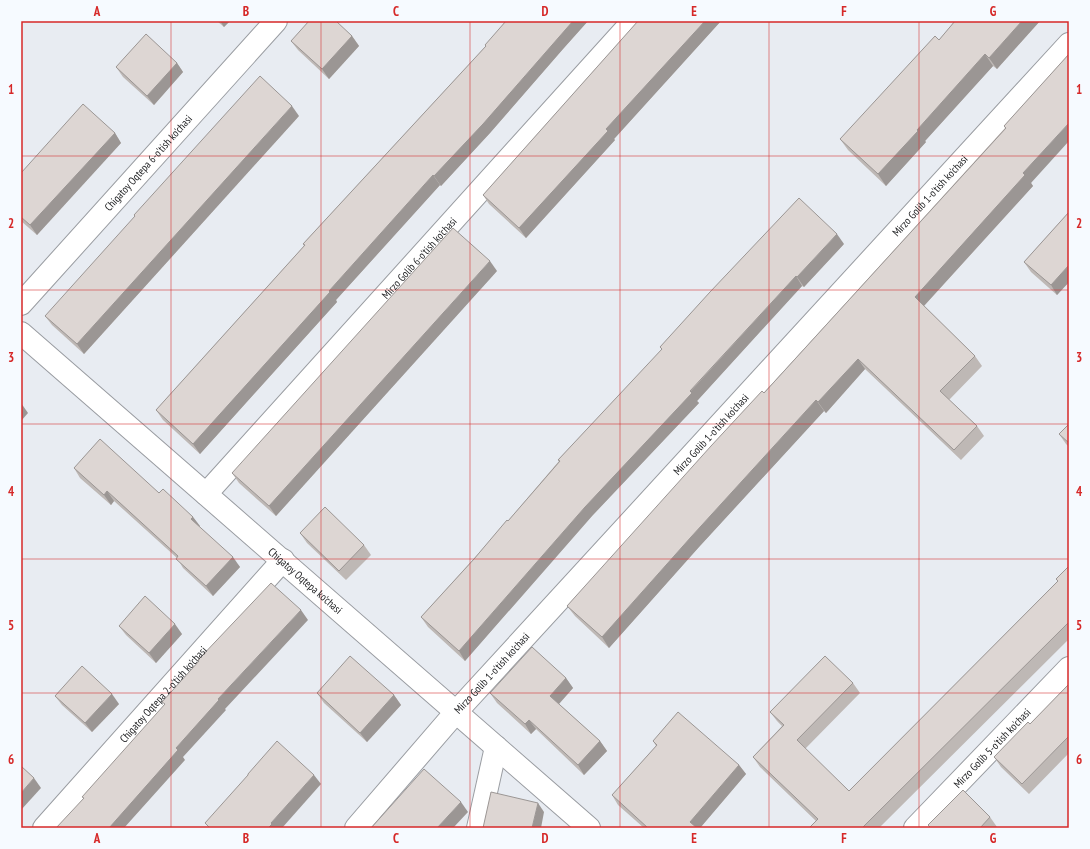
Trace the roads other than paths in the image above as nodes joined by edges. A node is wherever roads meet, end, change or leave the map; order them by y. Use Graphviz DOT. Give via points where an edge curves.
graph roads {
  1 [pos="276,21"];
  2 [pos="632,21"];
  3 [pos="1069,44"];
  4 [pos="21,304"];
  5 [pos="21,333"];
  6 [pos="206,494"];
  7 [pos="283,560"];
  8 [pos="1069,668"];
  9 [pos="456,712"];
  10 [pos="496,747"];
  11 [pos="44,828"];
  12 [pos="356,828"];
  13 [pos="478,828"];
  14 [pos="589,828"];
  15 [pos="915,828"];
  1 -- 4 [label="street, Chigatoy Oqtepa 6-o'tish ko'chasi"];
  2 -- 6 [label="street, Mirzo Golib 6-o'tish ko'chasi"];
  3 -- 9 [label="street, Mirzo Golib 1-o'tish ko'chasi"];
  5 -- 6 [label="street, Chigatoy Oqtepa ko'chasi"];
  6 -- 7 [label="street, Chigatoy Oqtepa ko'chasi"];
  7 -- 9 [label="street, Chigatoy Oqtepa ko'chasi"];
  7 -- 11 [label="street, Chigatoy Oqtepa 2-o'tish ko'chasi"];
  8 -- 15 [label="street, Mirzo Golib 5-o'tish ko'chasi"];
  9 -- 10 [label="street, Chigatoy Oqtepa ko'chasi"];
  9 -- 12 [label="street, Mirzo Golib 1-o'tish ko'chasi"];
  10 -- 13 [label="street"];
  10 -- 14 [label="street, Chigatoy Oqtepa ko'chasi"];
}
